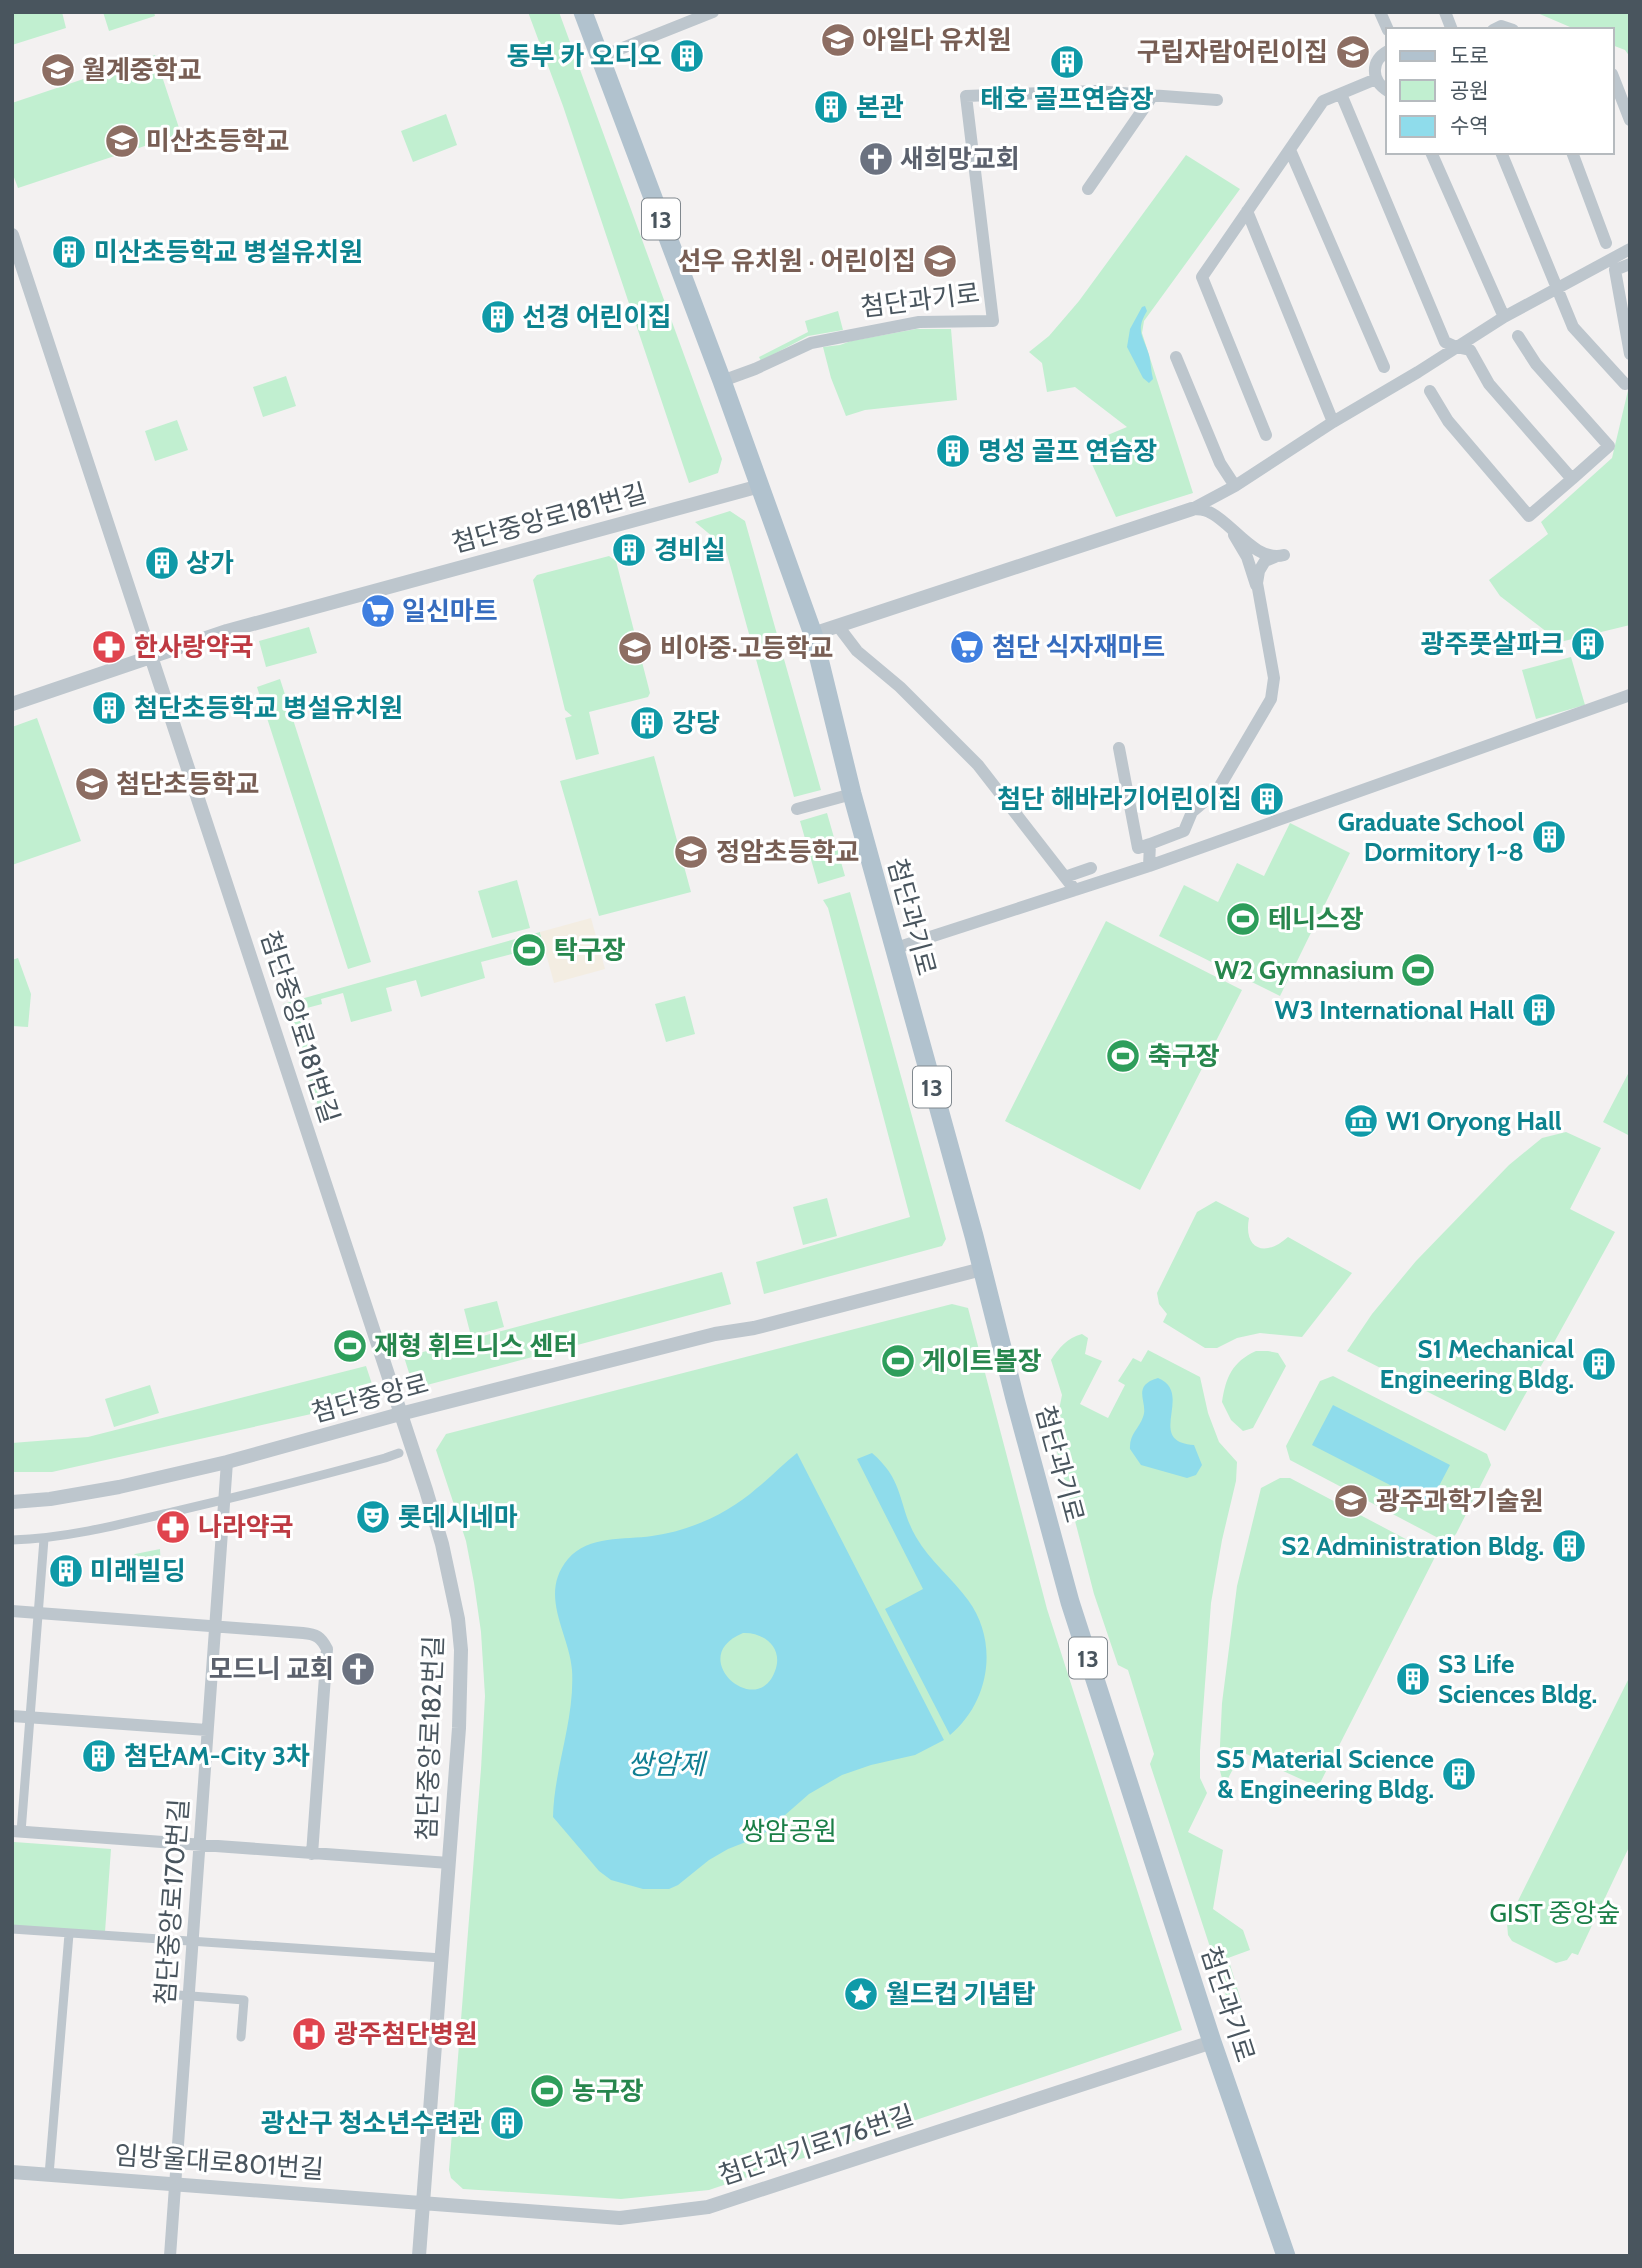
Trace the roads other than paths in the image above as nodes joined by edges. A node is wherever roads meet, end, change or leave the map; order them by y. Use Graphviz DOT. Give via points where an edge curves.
graph roads {
  1 [pos="583,12"];
  2 [pos="713,12"];
  3 [pos="1380,12"];
  4 [pos="1387,28"];
  5 [pos="1386,53"];
  6 [pos="600,57"];
  7 [pos="1376,79"];
  8 [pos="1614,79"];
  9 [pos="1386,90"];
  10 [pos="1341,94"];
  11 [pos="1153,95"];
  12 [pos="1217,100"];
  13 [pos="1630,120"];
  14 [pos="1290,150"];
  15 [pos="1433,154"];
  16 [pos="1502,154"];
  17 [pos="1573,154"];
  18 [pos="1088,189"];
  19 [pos="1247,211"];
  20 [pos="12,235"];
  21 [pos="1606,243"];
  22 [pos="1630,249"];
  23 [pos="1630,264"];
  24 [pos="1556,287"];
  25 [pos="1504,317"];
  26 [pos="1518,336"];
  27 [pos="1456,347"];
  28 [pos="1630,354"];
  29 [pos="1176,356"];
  30 [pos="1384,367"];
  31 [pos="722,381"];
  32 [pos="1625,384"];
  33 [pos="1430,391"];
  34 [pos="1333,422"];
  35 [pos="1266,435"];
  36 [pos="1572,479"];
  37 [pos="760,486"];
  38 [pos="1235,486"];
  39 [pos="1192,509"];
  40 [pos="1229,529"];
  41 [pos="1257,588"];
  42 [pos="838,626"];
  43 [pos="813,634"];
  44 [pos="149,656"];
  45 [pos="1630,695"];
  46 [pos="12,704"];
  47 [pos="1119,748"];
  48 [pos="852,794"];
  49 [pos="797,809"];
  50 [pos="1150,844"];
  51 [pos="1149,866"];
  52 [pos="1091,868"];
  53 [pos="1065,877"];
  54 [pos="1075,890"];
  55 [pos="893,949"];
  56 [pos="982,1269"];
  57 [pos="400,1414"];
  58 [pos="399,1453"];
  59 [pos="227,1462"];
  60 [pos="224,1500"];
  61 [pos="12,1502"];
  62 [pos="44,1539"];
  63 [pos="12,1540"];
  64 [pos="12,1611"];
  65 [pos="38,1613"];
  66 [pos="215,1625"];
  67 [pos="12,1716"];
  68 [pos="30,1717"];
  69 [pos="207,1730"];
  70 [pos="17,1832"];
  71 [pos="199,1845"];
  72 [pos="312,1854"];
  73 [pos="449,1863"];
  74 [pos="12,1929"];
  75 [pos="69,1934"];
  76 [pos="192,1941"];
  77 [pos="442,1958"];
  78 [pos="175,1994"];
  79 [pos="241,2037"];
  80 [pos="1212,2042"];
  81 [pos="12,2172"];
  82 [pos="49,2175"];
  83 [pos="175,2183"];
  84 [pos="423,2202"];
  85 [pos="170,2256"];
  86 [pos="419,2256"];
  87 [pos="1286,2256"];
  1 -- 6 [label="main road, 첨단과기로 / 13"];
  2 -- 6 [label="street"];
  3 -- 4 [label="street"];
  5 -- 7 [label="street" via="1375,65"];
  6 -- 31 [label="main road, 첨단과기로 / 13"];
  7 -- 9 [label="street"];
  7 -- 10 [label="street"];
  8 -- 13 [label="street"];
  10 -- 14 [label="street" via="1323,101"];
  10 -- 27 [label="street" via="1440,332 1445,342"];
  11 -- 12 [label="street, 첨단과기로"];
  11 -- 18 [label="street"];
  11 -- 31 [label="street, 첨단과기로" via="1095,91 966,96 993,321 919,322 811,343"];
  14 -- 19 [label="street"];
  14 -- 30 [label="street"];
  15 -- 25 [label="street"];
  16 -- 24 [label="street"];
  17 -- 21 [label="street"];
  19 -- 34 [label="street"];
  19 -- 35 [label="street" via="1202,277"];
  20 -- 44 [label="street, 첨단중앙로181번길"];
  22 -- 24 [label="street"];
  23 -- 28 [label="street" via="1615,270"];
  24 -- 25 [label="street"];
  24 -- 32 [label="street" via="1573,327"];
  25 -- 27 [label="street"];
  26 -- 36 [label="street" via="1536,364 1609,446"];
  27 -- 34 [label="street"];
  27 -- 36 [label="street" via="1470,350 1489,384"];
  29 -- 38 [label="street" via="1220,463"];
  31 -- 37 [label="main road, 첨단과기로 / 13"];
  33 -- 36 [label="street" via="1448,421 1529,516"];
  34 -- 38 [label="street"];
  37 -- 43 [label="main road, 첨단과기로 / 13"];
  37 -- 44 [label="street, 첨단중앙로181번길"];
  38 -- 39 [label="street"];
  39 -- 40 [label="street" via="1211,512"];
  39 -- 42 [label="street"];
  40 -- 41 [label="street" via="1247,557"];
  40 -- 41 [label="street" via="1264,553 1280,556 1269,558 1262,566"];
  41 -- 50 [label="street" via="1274,678 1271,699 1217,791 1192,812 1184,831"];
  42 -- 43 [label="street"];
  42 -- 53 [label="street" via="857,651 978,765"];
  43 -- 48 [label="main road, 첨단과기로 / 13"];
  44 -- 46 [label="street"];
  44 -- 57 [label="street, 첨단중앙로181번길"];
  45 -- 51 [label="street"];
  47 -- 50 [label="street" via="1138,848"];
  48 -- 49 [label="street"];
  48 -- 55 [label="main road, 첨단과기로 / 13"];
  50 -- 51 [label="street"];
  51 -- 54 [label="street"];
  52 -- 53 [label="street"];
  53 -- 54 [label="street"];
  54 -- 55 [label="street"];
  55 -- 56 [label="main road, 첨단과기로 / 13"];
  56 -- 57 [label="street, 첨단중앙로"];
  56 -- 80 [label="main road, 첨단과기로 / 13" via="1070,1602"];
  57 -- 59 [label="street, 첨단중앙로"];
  57 -- 73 [label="street, 첨단중앙로182번길" via="442,1544 458,1619 461,1681"];
  58 -- 60 [label="street"];
  59 -- 60 [label="street, 첨단중앙로170번길"];
  59 -- 61 [label="street, 첨단중앙로" via="119,1487"];
  60 -- 62 [label="street"];
  60 -- 66 [label="street, 첨단중앙로170번길"];
  62 -- 63 [label="street"];
  62 -- 65 [label="street"];
  64 -- 65 [label="street"];
  65 -- 66 [label="street"];
  65 -- 68 [label="street"];
  66 -- 69 [label="street, 첨단중앙로170번길"];
  66 -- 72 [label="street" via="314,1634 327,1649"];
  67 -- 68 [label="street"];
  68 -- 69 [label="street"];
  68 -- 70 [label="street"];
  69 -- 71 [label="street, 첨단중앙로170번길"];
  70 -- 71 [label="street, 첨단중앙로182번길"];
  71 -- 72 [label="street, 첨단중앙로182번길"];
  71 -- 76 [label="street, 첨단중앙로170번길"];
  72 -- 73 [label="street, 첨단중앙로182번길"];
  73 -- 77 [label="street, 첨단중앙로182번길"];
  74 -- 75 [label="street"];
  75 -- 76 [label="street"];
  75 -- 82 [label="street"];
  76 -- 77 [label="street"];
  76 -- 83 [label="street, 첨단중앙로170번길"];
  77 -- 84 [label="street, 첨단중앙로182번길"];
  78 -- 79 [label="street, bridge" via="244,2000"];
  80 -- 84 [label="street, 첨단과기로176번길" via="708,2207 620,2218"];
  80 -- 87 [label="main road, 첨단과기로 / 13"];
  81 -- 82 [label="street, 임방울대로801번길"];
  82 -- 83 [label="street, 임방울대로801번길"];
  83 -- 84 [label="street, 임방울대로801번길"];
  83 -- 85 [label="street, 첨단중앙로170번길"];
  84 -- 86 [label="street, 첨단중앙로182번길"];
}
